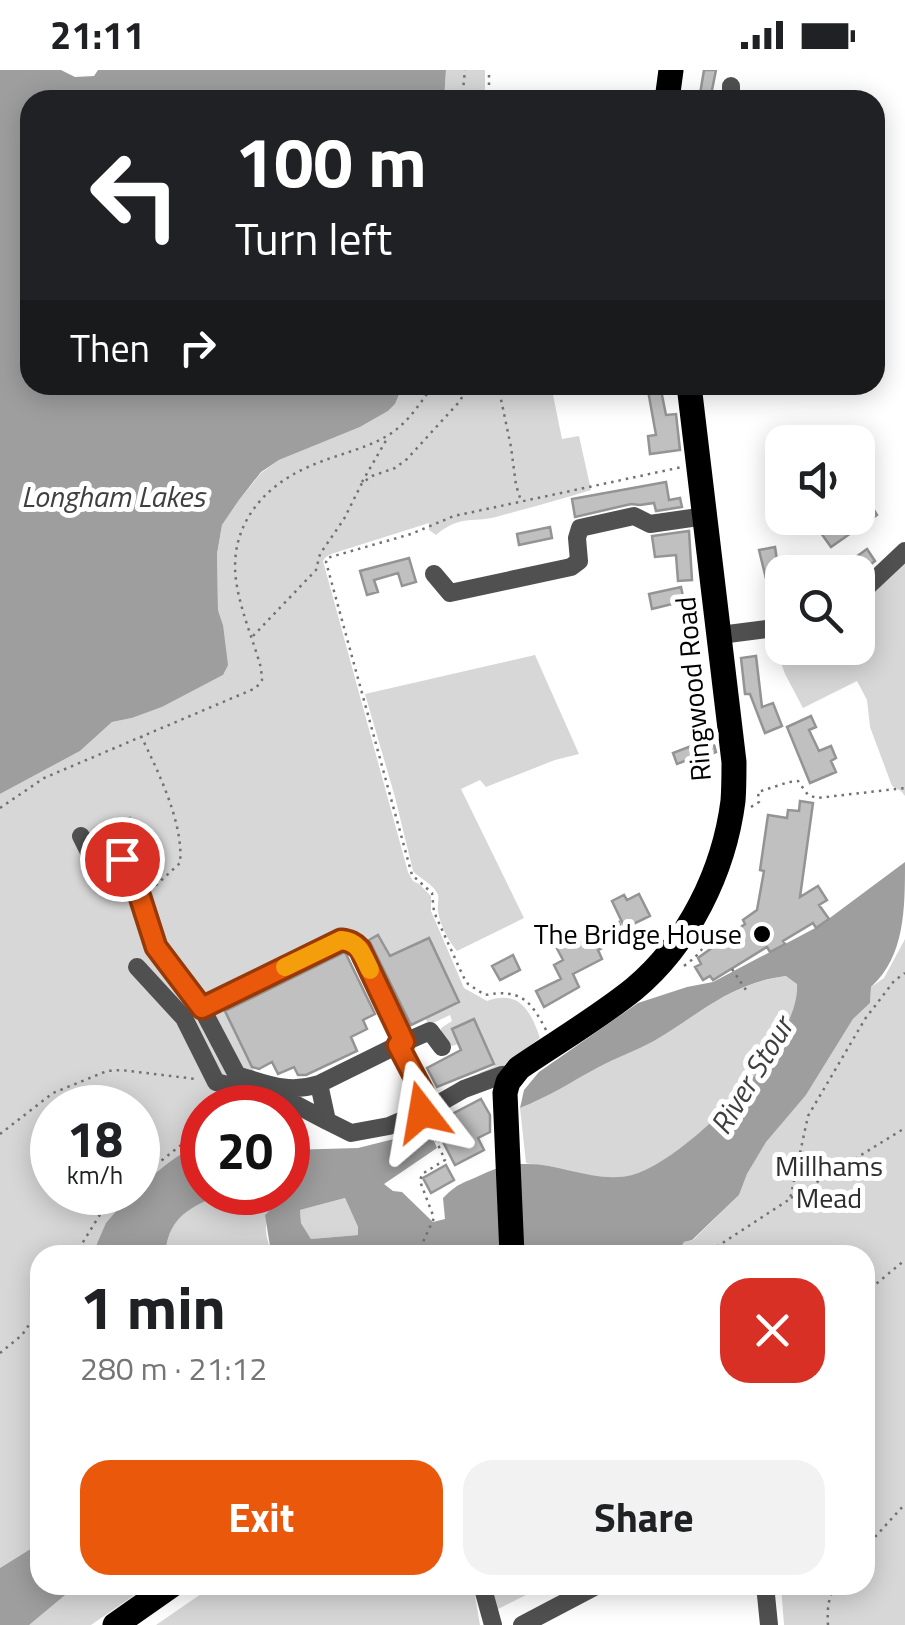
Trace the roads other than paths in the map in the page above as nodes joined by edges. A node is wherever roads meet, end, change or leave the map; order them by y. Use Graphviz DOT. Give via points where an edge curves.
graph roads {
  1 [pos="690,395"];
  2 [pos="705,516"];
  3 [pos="905,551"];
  4 [pos="434,574"];
  5 [pos="875,579"];
  6 [pos="765,629"];
  7 [pos="720,635"];
  8 [pos="80,836"];
  9 [pos="148,845"];
  10 [pos="122,859"];
  11 [pos="137,968"];
  12 [pos="202,1008"];
  13 [pos="401,1044"];
  14 [pos="442,1048"];
  15 [pos="515,1074"];
  16 [pos="319,1084"];
  17 [pos="472,1086"];
  18 [pos="505,1107"];
  19 [pos="427,1110"];
  20 [pos="327,1121"];
  21 [pos="512,1245"];
  22 [pos="158,1595"];
  23 [pos="485,1595"];
  24 [pos="579,1595"];
  25 [pos="766,1595"];
  26 [pos="114,1625"];
  27 [pos="493,1625"];
  28 [pos="522,1625"];
  29 [pos="769,1625"];
  1 -- 2 [label="highway, Ringwood Road"];
  2 -- 4 [label="street" via="650,524 634,516 580,528 579,561 502,582 450,592"];
  2 -- 7 [label="highway, Ringwood Road"];
  3 -- 5 [label="street"];
  6 -- 7 [label="street"];
  7 -- 15 [label="highway, Ringwood Road" via="734,798 715,871 664,960"];
  8 -- 10 [label="street" via="98,870"];
  9 -- 10 [label="street"];
  10 -- 12 [label="street" via="156,947"];
  11 -- 20 [label="street" via="184,1018 216,1082 291,1102"];
  12 -- 13 [label="street" via="349,940 360,949"];
  12 -- 16 [label="street" via="237,1075 284,1089"];
  13 -- 14 [label="street" via="430,1031"];
  13 -- 16 [label="street"];
  13 -- 19 [label="street"];
  15 -- 17 [label="street"];
  15 -- 18 [label="highway"];
  16 -- 20 [label="street"];
  17 -- 18 [label="street"];
  17 -- 19 [label="street"];
  18 -- 21 [label="highway"];
  19 -- 20 [label="street" via="351,1134"];
  22 -- 26 [label="highway"];
  23 -- 27 [label="street"];
  24 -- 28 [label="street"];
  25 -- 29 [label="street"];
}
